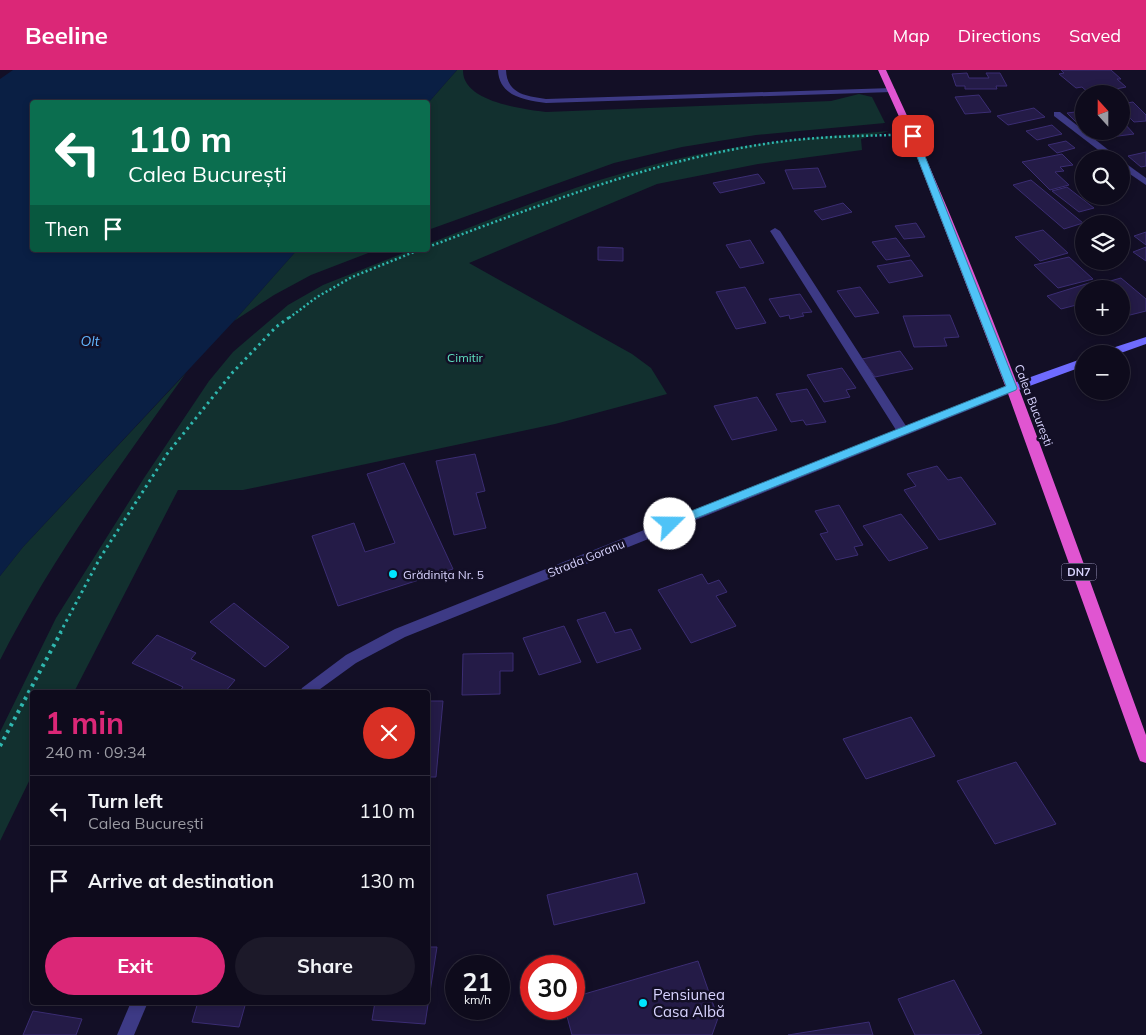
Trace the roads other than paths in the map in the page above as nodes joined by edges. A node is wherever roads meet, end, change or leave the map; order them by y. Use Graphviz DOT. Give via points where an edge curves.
graph roads {
  1 [pos="502,70"];
  2 [pos="882,70"];
  3 [pos="892,90"];
  4 [pos="1057,114"];
  5 [pos="1104,150"];
  6 [pos="1130,170"];
  7 [pos="1146,182"];
  8 [pos="775,231"];
  9 [pos="1146,340"];
  10 [pos="1130,346"];
  11 [pos="1075,365"];
  12 [pos="1012,388"];
  13 [pos="903,431"];
  14 [pos="309,690"];
  15 [pos="1146,756"];
  16 [pos="139,1005"];
  17 [pos="125,1035"];
  1 -- 3 [label="lane" via="504,83 512,92 524,98 546,101"];
  2 -- 3 [label="highway, Calea București / DN7"];
  3 -- 12 [label="highway, Calea București / DN7"];
  4 -- 5 [label="street"];
  6 -- 7 [label="street"];
  8 -- 13 [label="street"];
  9 -- 10 [label="main road"];
  11 -- 12 [label="main road"];
  12 -- 13 [label="street, Strada Goranu"];
  12 -- 15 [label="highway, Calea București / DN7"];
  13 -- 14 [label="street, Strada Goranu" via="400,633 361,652"];
  16 -- 17 [label="street"];
}
